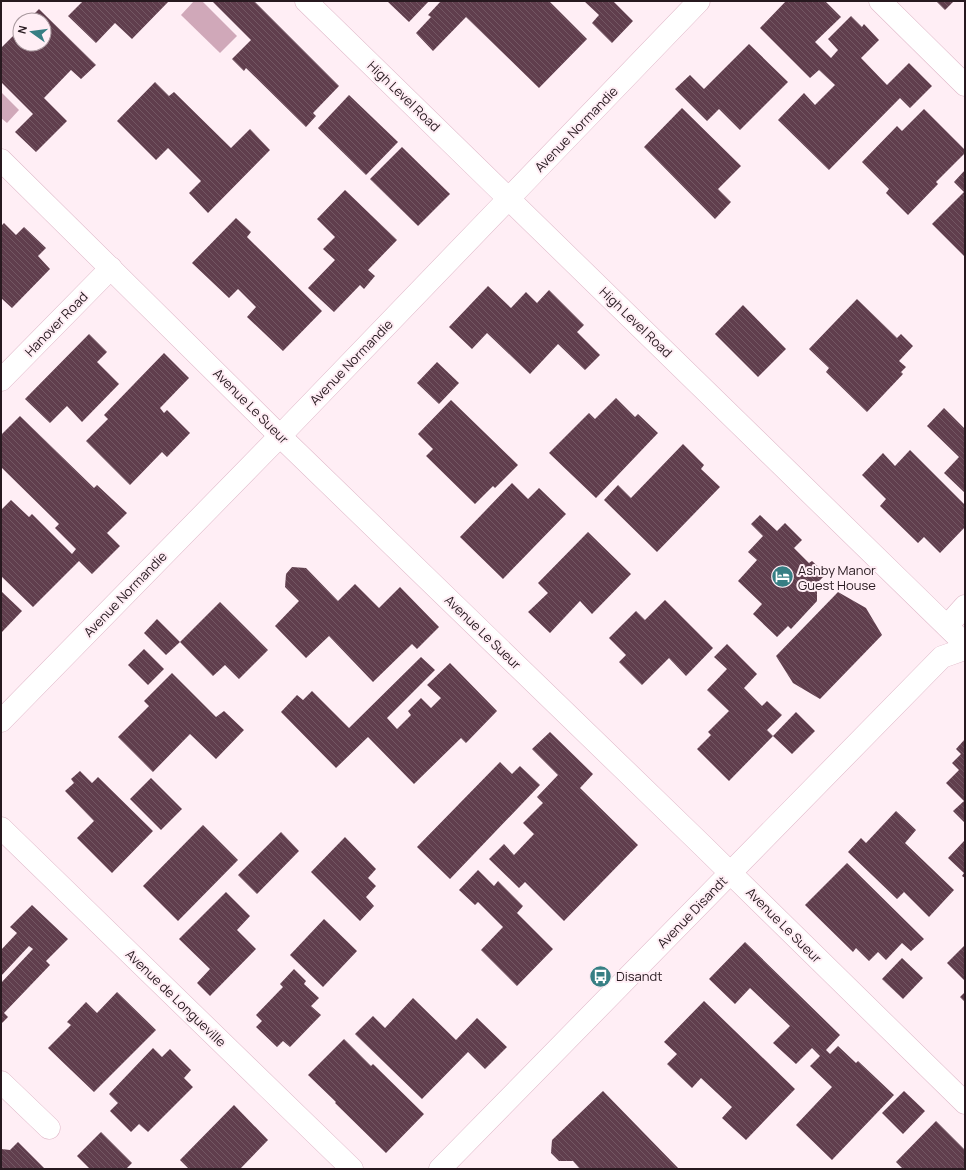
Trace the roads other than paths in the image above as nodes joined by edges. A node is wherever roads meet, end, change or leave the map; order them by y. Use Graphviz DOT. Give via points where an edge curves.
graph roads {
  1 [pos="306,1"];
  2 [pos="699,1"];
  3 [pos="880,1"];
  4 [pos="965,85"];
  5 [pos="1,160"];
  6 [pos="508,198"];
  7 [pos="111,268"];
  8 [pos="1,380"];
  9 [pos="280,436"];
  10 [pos="965,606"];
  11 [pos="947,626"];
  12 [pos="965,644"];
  13 [pos="965,649"];
  14 [pos="944,656"];
  15 [pos="1,721"];
  16 [pos="1,828"];
  17 [pos="731,873"];
  18 [pos="1,1082"];
  19 [pos="965,1103"];
  20 [pos="49,1128"];
  21 [pos="352,1169"];
  22 [pos="440,1169"];
  1 -- 6 [label="street, High Level Road"];
  2 -- 6 [label="street, Avenue Normandie"];
  3 -- 4 [label="street"];
  5 -- 7 [label="street, Avenue Le Sueur"];
  6 -- 9 [label="street, Avenue Normandie"];
  6 -- 11 [label="street, High Level Road"];
  7 -- 8 [label="street, Hanover Road"];
  7 -- 9 [label="street, Avenue Le Sueur"];
  9 -- 15 [label="street, Avenue Normandie"];
  9 -- 17 [label="street, Avenue Le Sueur"];
  10 -- 11 [label="street"];
  11 -- 12 [label="street, High Level Road"];
  11 -- 14 [label="street"];
  13 -- 14 [label="street, Avenue Disandt"];
  14 -- 17 [label="street, Avenue Disandt"];
  16 -- 21 [label="street, Avenue de Longueville"];
  17 -- 19 [label="street, Avenue Le Sueur"];
  17 -- 22 [label="street, Avenue Disandt"];
  18 -- 20 [label="street"];
}
